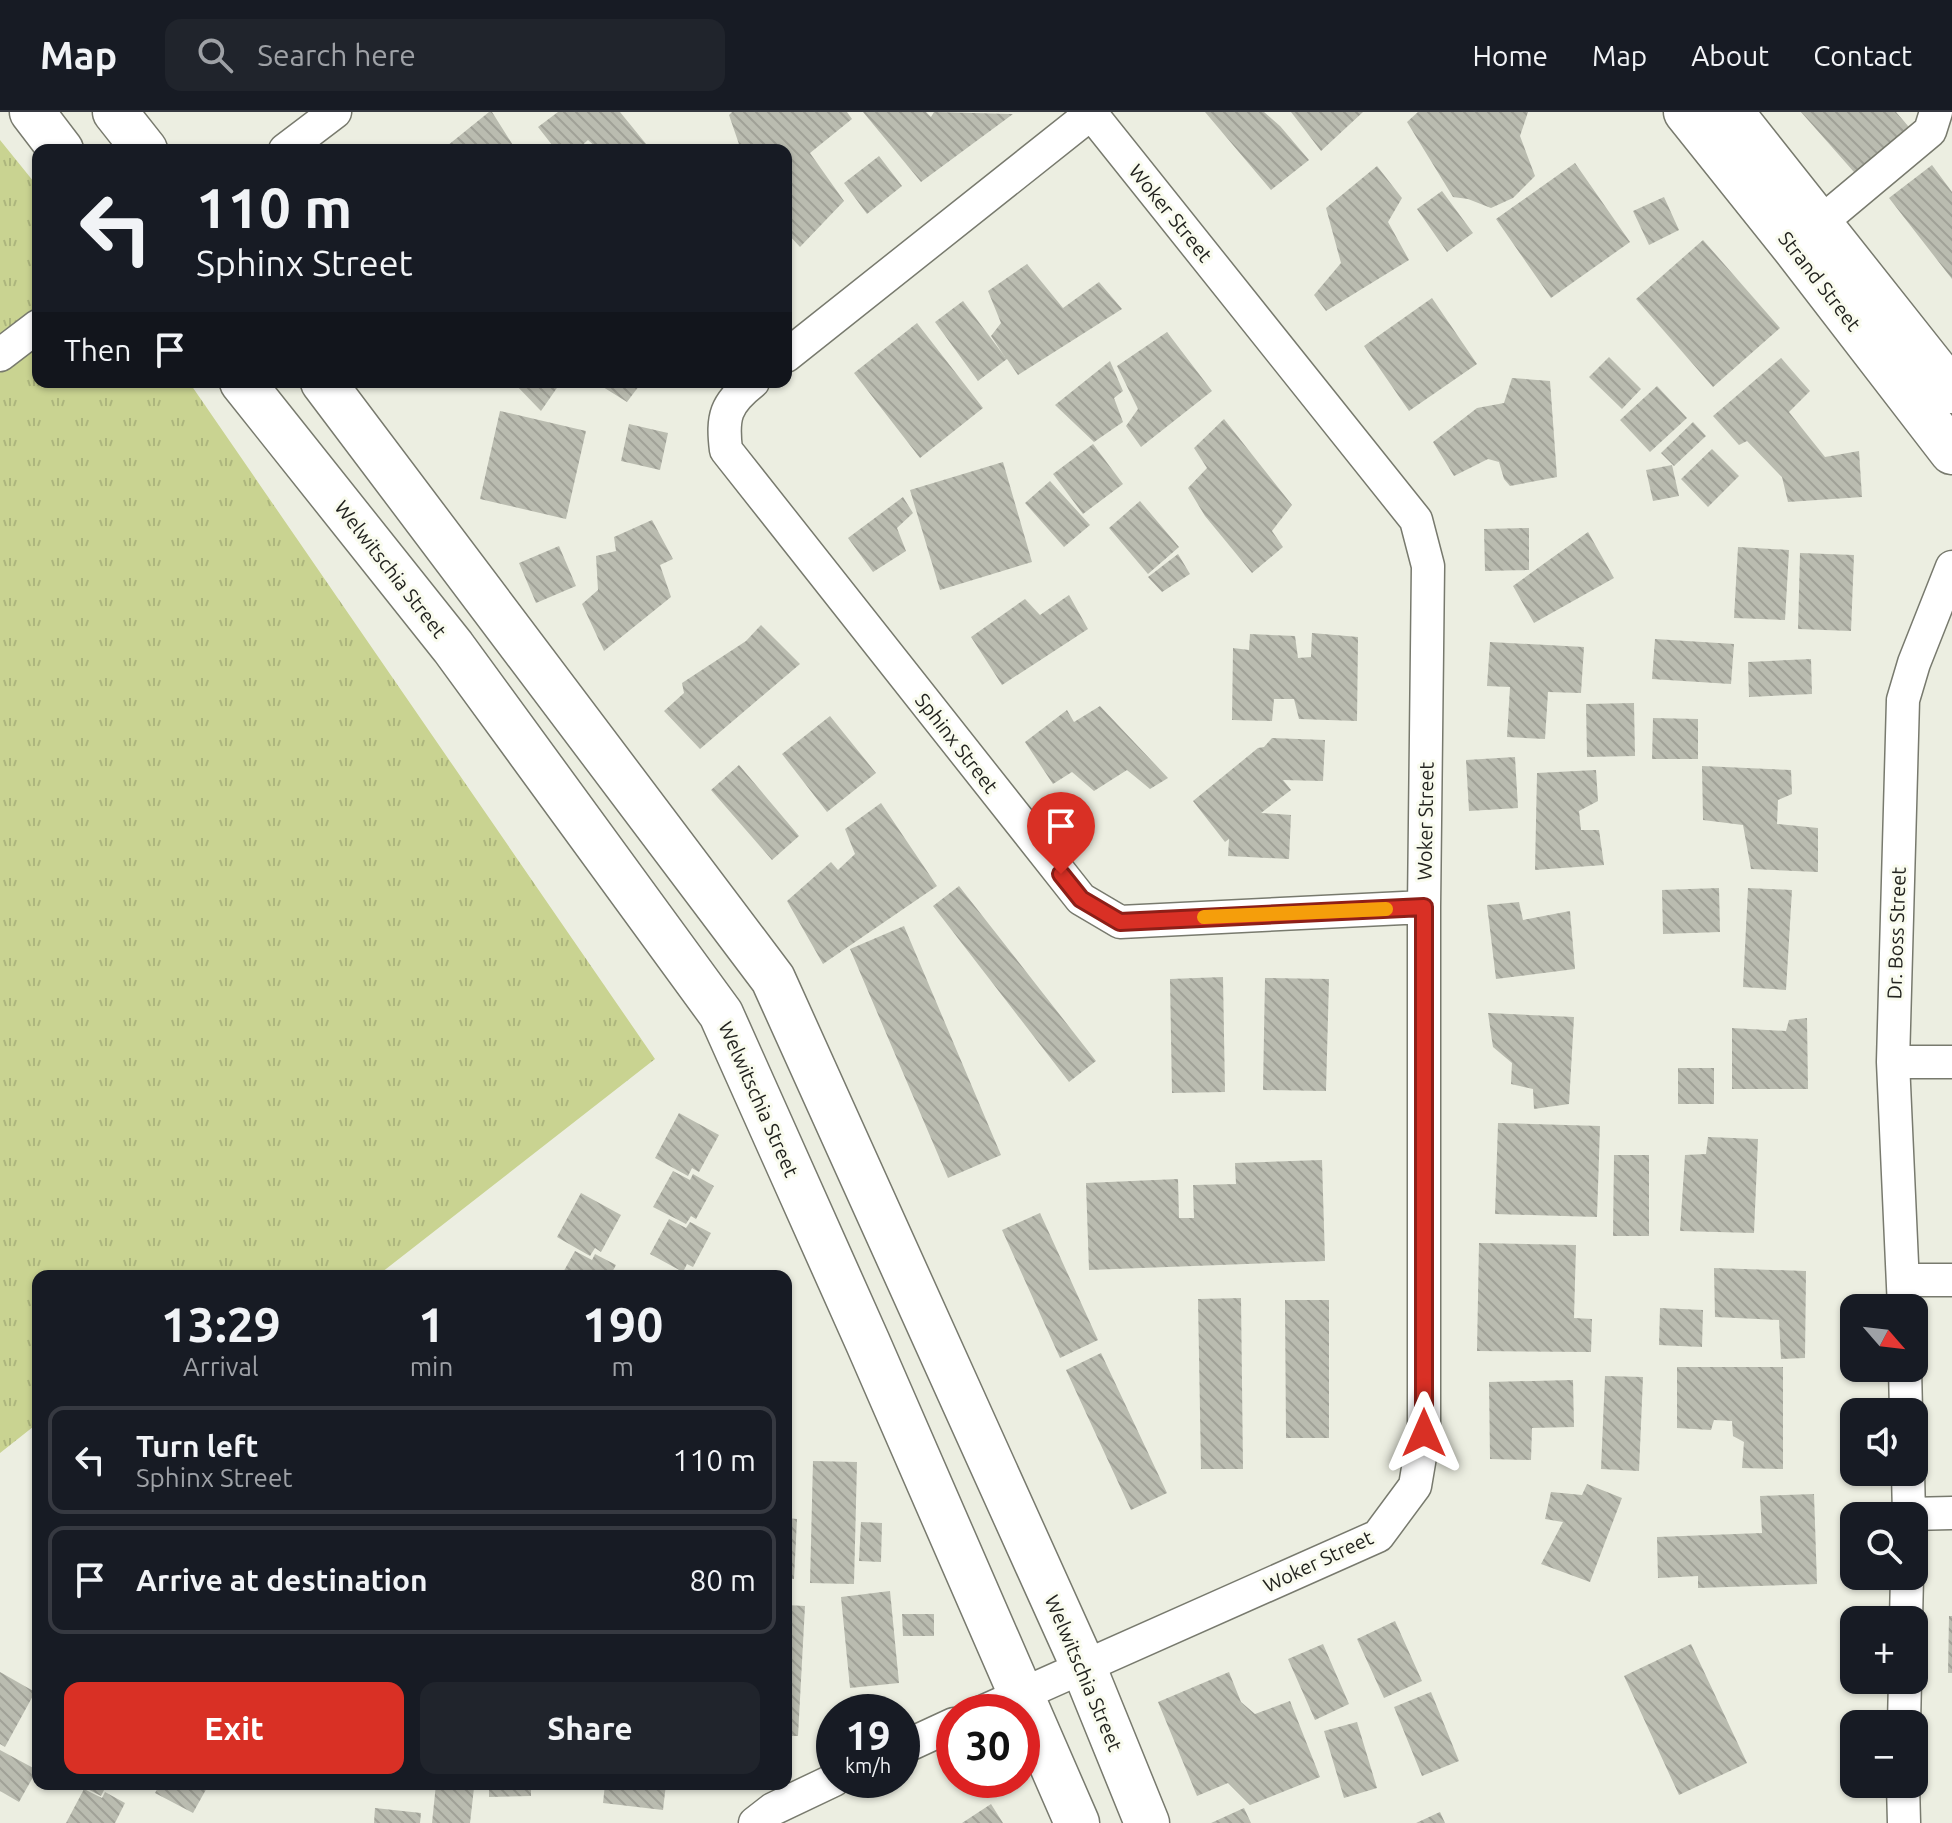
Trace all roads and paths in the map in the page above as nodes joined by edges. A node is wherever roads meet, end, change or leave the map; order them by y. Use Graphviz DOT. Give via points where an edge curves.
graph roads {
  1 [pos="32,112"];
  2 [pos="115,112"];
  3 [pos="335,112"];
  4 [pos="1686,112"];
  5 [pos="1731,112"];
  6 [pos="1936,112"];
  7 [pos="1092,113"];
  8 [pos="56,144"];
  9 [pos="140,144"];
  10 [pos="293,144"];
  11 [pos="1820,223"];
  12 [pos="32,331"];
  13 [pos="792,351"];
  14 [pos="0,355"];
  15 [pos="247,388"];
  16 [pos="328,388"];
  17 [pos="745,388"];
  18 [pos="1952,391"];
  19 [pos="1952,452"];
  20 [pos="1952,567"];
  21 [pos="1424,907"];
  22 [pos="1893,1062"];
  23 [pos="1952,1062"];
  24 [pos="1952,1280"];
  25 [pos="1904,1294"];
  26 [pos="1952,1513"];
  27 [pos="1928,1514"];
  28 [pos="1084,1668"];
  29 [pos="1022,1694"];
  30 [pos="1024,1694"];
  31 [pos="1040,1737"];
  32 [pos="816,1789"];
  33 [pos="1903,1798"];
  34 [pos="755,1823"];
  35 [pos="1077,1823"];
  36 [pos="1147,1823"];
  37 [pos="1904,1823"];
  1 -- 8 [label="street"];
  2 -- 9 [label="street"];
  3 -- 10 [label="street"];
  4 -- 19 [label="street, Strand Street"];
  5 -- 11 [label="street, Strand Street"];
  6 -- 11 [label="street" via="1930,131"];
  7 -- 13 [label="street"];
  7 -- 21 [label="street, Woker Street" via="1416,520 1428,566"];
  11 -- 18 [label="street, Strand Street"];
  12 -- 14 [label="street"];
  15 -- 29 [label="street, Welwitschia Street" via="453,647 721,1014"];
  16 -- 28 [label="street, Welwitschia Street" via="773,979"];
  17 -- 21 [label="street, Sphinx Street" via="723,421 726,450 1081,899 1120,922"];
  20 -- 22 [label="street, Dr. Boss Street" via="1903,700"];
  21 -- 28 [label="street, Woker Street" via="1424,1433 1415,1486 1378,1536"];
  22 -- 23 [label="street"];
  22 -- 25 [label="street, Dr. Boss Street"];
  24 -- 25 [label="street"];
  26 -- 27 [label="street"];
  28 -- 30 [label="street, Woker Street"];
  28 -- 36 [label="street, Welwitschia Street"];
  31 -- 35 [label="street, Welwitschia Street"];
  32 -- 34 [label="street"];
  33 -- 37 [label="street"];
}
